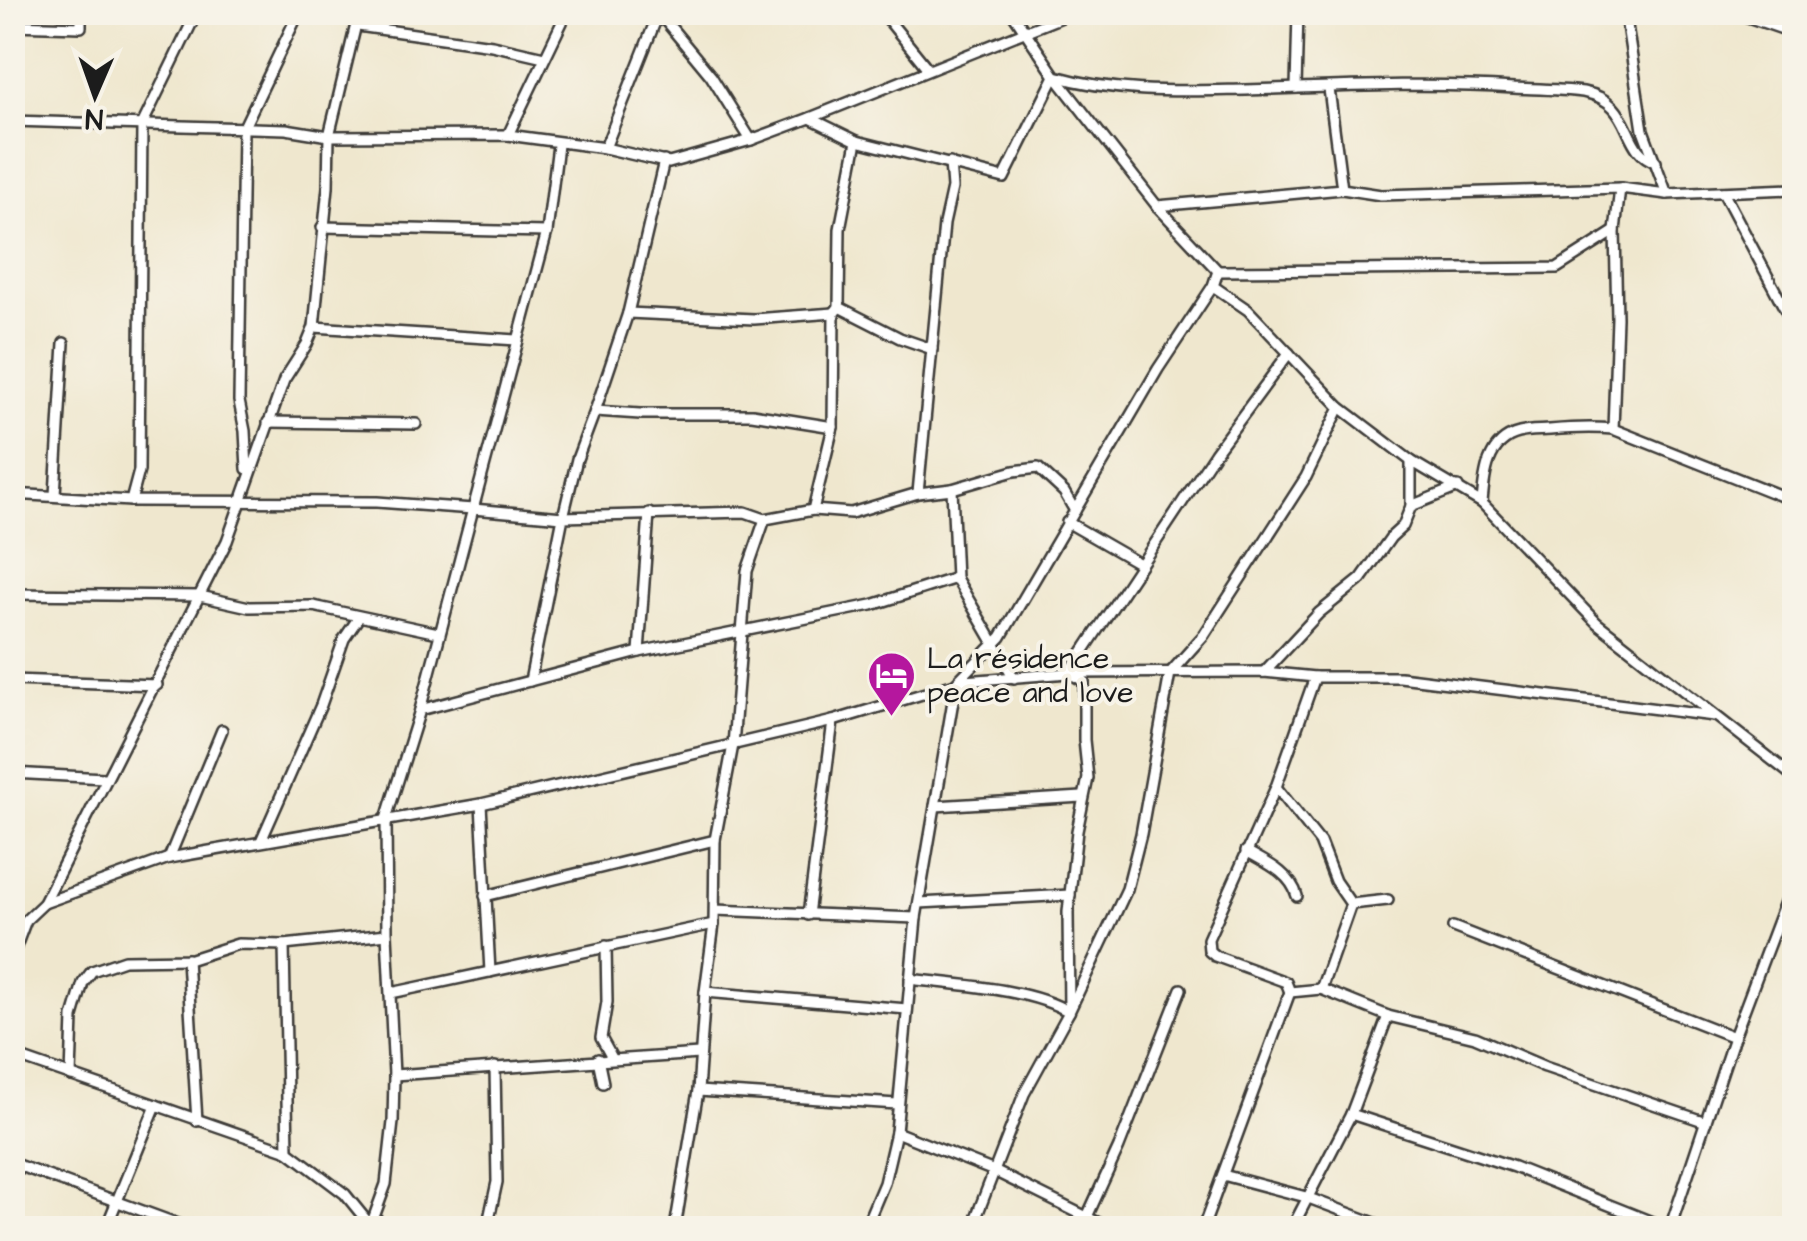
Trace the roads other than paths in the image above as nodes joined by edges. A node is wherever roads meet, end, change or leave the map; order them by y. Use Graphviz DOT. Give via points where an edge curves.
graph roads {
  1 [pos="81,12"];
  2 [pos="197,12"];
  3 [pos="299,12"];
  4 [pos="360,12"];
  5 [pos="568,12"];
  6 [pos="882,12"];
  7 [pos="1012,12"];
  8 [pos="1074,12"];
  9 [pos="1298,12"];
  10 [pos="1625,12"];
  11 [pos="1734,12"];
  12 [pos="659,13"];
  13 [pos="12,26"];
  14 [pos="358,26"];
  15 [pos="1024,32"];
  16 [pos="1794,33"];
  17 [pos="544,57"];
  18 [pos="928,69"];
  19 [pos="1056,76"];
  20 [pos="1296,88"];
  21 [pos="1330,89"];
  22 [pos="810,118"];
  23 [pos="12,121"];
  24 [pos="1625,122"];
  25 [pos="142,125"];
  26 [pos="243,128"];
  27 [pos="1643,130"];
  28 [pos="330,136"];
  29 [pos="508,136"];
  30 [pos="751,140"];
  31 [pos="857,141"];
  32 [pos="558,144"];
  33 [pos="605,148"];
  34 [pos="664,160"];
  35 [pos="1656,162"];
  36 [pos="950,163"];
  37 [pos="1620,188"];
  38 [pos="1342,189"];
  39 [pos="1794,189"];
  40 [pos="1723,192"];
  41 [pos="1666,194"];
  42 [pos="1156,206"];
  43 [pos="322,227"];
  44 [pos="1615,231"];
  45 [pos="547,232"];
  46 [pos="1218,271"];
  47 [pos="1213,286"];
  48 [pos="836,310"];
  49 [pos="628,313"];
  50 [pos="314,326"];
  51 [pos="1794,326"];
  52 [pos="517,340"];
  53 [pos="64,342"];
  54 [pos="932,349"];
  55 [pos="1289,353"];
  56 [pos="1340,408"];
  57 [pos="594,411"];
  58 [pos="268,422"];
  59 [pos="416,424"];
  60 [pos="833,427"];
  61 [pos="1612,429"];
  62 [pos="1411,461"];
  63 [pos="248,477"];
  64 [pos="1458,488"];
  65 [pos="952,489"];
  66 [pos="918,493"];
  67 [pos="12,494"];
  68 [pos="55,495"];
  69 [pos="240,500"];
  70 [pos="1794,501"];
  71 [pos="132,502"];
  72 [pos="1482,503"];
  73 [pos="1411,506"];
  74 [pos="473,509"];
  75 [pos="813,510"];
  76 [pos="1076,511"];
  77 [pos="649,513"];
  78 [pos="563,516"];
  79 [pos="765,518"];
  80 [pos="1068,522"];
  81 [pos="1140,564"];
  82 [pos="956,578"];
  83 [pos="12,594"];
  84 [pos="200,596"];
  85 [pos="359,618"];
  86 [pos="742,630"];
  87 [pos="438,632"];
  88 [pos="994,647"];
  89 [pos="639,652"];
  90 [pos="1264,672"];
  91 [pos="1069,673"];
  92 [pos="1170,673"];
  93 [pos="1315,677"];
  94 [pos="1014,678"];
  95 [pos="12,680"];
  96 [pos="530,681"];
  97 [pos="956,683"];
  98 [pos="157,684"];
  99 [pos="420,710"];
  100 [pos="1714,716"];
  101 [pos="833,721"];
  102 [pos="222,730"];
  103 [pos="733,745"];
  104 [pos="12,773"];
  105 [pos="1794,777"];
  106 [pos="104,778"];
  107 [pos="1276,787"];
  108 [pos="1082,797"];
  109 [pos="481,804"];
  110 [pos="935,806"];
  111 [pos="386,819"];
  112 [pos="715,840"];
  113 [pos="261,841"];
  114 [pos="1246,851"];
  115 [pos="169,858"];
  116 [pos="1794,878"];
  117 [pos="1070,895"];
  118 [pos="485,896"];
  119 [pos="1298,896"];
  120 [pos="1388,900"];
  121 [pos="44,903"];
  122 [pos="919,903"];
  123 [pos="1352,904"];
  124 [pos="715,910"];
  125 [pos="808,915"];
  126 [pos="916,918"];
  127 [pos="714,924"];
  128 [pos="1452,927"];
  129 [pos="387,934"];
  130 [pos="284,945"];
  131 [pos="606,946"];
  132 [pos="14,952"];
  133 [pos="187,959"];
  134 [pos="490,972"];
  135 [pos="910,979"];
  136 [pos="1182,989"];
  137 [pos="1321,989"];
  138 [pos="705,992"];
  139 [pos="1290,992"];
  140 [pos="391,993"];
  141 [pos="907,1009"];
  142 [pos="1068,1012"];
  143 [pos="1388,1016"];
  144 [pos="1734,1036"];
  145 [pos="602,1038"];
  146 [pos="700,1054"];
  147 [pos="12,1055"];
  148 [pos="612,1058"];
  149 [pos="592,1060"];
  150 [pos="495,1068"];
  151 [pos="394,1074"];
  152 [pos="72,1076"];
  153 [pos="603,1083"];
  154 [pos="698,1091"];
  155 [pos="156,1104"];
  156 [pos="897,1104"];
  157 [pos="1351,1114"];
  158 [pos="197,1121"];
  159 [pos="1706,1122"];
  160 [pos="896,1132"];
  161 [pos="288,1151"];
  162 [pos="12,1163"];
  163 [pos="994,1171"];
  164 [pos="1223,1175"];
  165 [pos="1306,1197"];
  166 [pos="116,1203"];
  167 [pos="1086,1218"];
  168 [pos="106,1228"];
  169 [pos="189,1228"];
  170 [pos="370,1228"];
  171 [pos="487,1228"];
  172 [pos="675,1228"];
  173 [pos="865,1228"];
  174 [pos="972,1228"];
  175 [pos="1110,1228"];
  176 [pos="1203,1228"];
  177 [pos="1292,1228"];
  178 [pos="1388,1228"];
  179 [pos="1669,1228"];
  1 -- 13 [label="street" via="81,26"];
  2 -- 25 [label="street"];
  3 -- 26 [label="street"];
  4 -- 14 [label="street"];
  5 -- 17 [label="street"];
  6 -- 18 [label="street"];
  7 -- 15 [label="street"];
  8 -- 15 [label="street"];
  9 -- 20 [label="street"];
  10 -- 27 [label="street"];
  11 -- 16 [label="street"];
  12 -- 30 [label="street" via="711,76"];
  12 -- 33 [label="street"];
  14 -- 17 [label="street"];
  14 -- 28 [label="street"];
  15 -- 18 [label="street"];
  15 -- 19 [label="street"];
  17 -- 29 [label="street"];
  18 -- 22 [label="street"];
  19 -- 20 [label="street" via="1130,90"];
  19 -- 36 [label="street" via="1004,178"];
  19 -- 42 [label="street"];
  20 -- 21 [label="street"];
  21 -- 24 [label="street" via="1452,84 1586,93 1612,105"];
  21 -- 38 [label="street"];
  22 -- 30 [label="street"];
  22 -- 31 [label="street"];
  23 -- 25 [label="street"];
  24 -- 27 [label="street"];
  24 -- 35 [label="street" via="1639,154"];
  25 -- 26 [label="street"];
  25 -- 71 [label="street" via="139,472"];
  26 -- 28 [label="street"];
  26 -- 63 [label="street" via="238,401"];
  27 -- 35 [label="street"];
  28 -- 29 [label="street"];
  28 -- 43 [label="street"];
  29 -- 32 [label="street"];
  30 -- 34 [label="street"];
  31 -- 36 [label="street"];
  31 -- 48 [label="street" via="840,229"];
  32 -- 33 [label="street"];
  32 -- 45 [label="street"];
  33 -- 34 [label="street"];
  34 -- 49 [label="street"];
  35 -- 41 [label="street"];
  36 -- 54 [label="street"];
  37 -- 38 [label="street" via="1381,195"];
  37 -- 41 [label="street"];
  37 -- 44 [label="street"];
  38 -- 42 [label="street"];
  39 -- 40 [label="street"];
  40 -- 41 [label="street"];
  40 -- 51 [label="street"];
  42 -- 46 [label="street"];
  43 -- 45 [label="street"];
  43 -- 50 [label="street"];
  44 -- 46 [label="street" via="1557,268"];
  44 -- 61 [label="street"];
  45 -- 52 [label="street"];
  46 -- 47 [label="street"];
  47 -- 55 [label="street" via="1248,310"];
  47 -- 76 [label="street"];
  48 -- 49 [label="street" via="754,319"];
  48 -- 54 [label="street"];
  48 -- 60 [label="street"];
  49 -- 57 [label="street"];
  50 -- 52 [label="street"];
  50 -- 58 [label="street"];
  52 -- 74 [label="street"];
  53 -- 68 [label="street"];
  54 -- 66 [label="street"];
  55 -- 56 [label="street"];
  55 -- 81 [label="street"];
  56 -- 62 [label="street"];
  56 -- 92 [label="street" via="1306,477 1204,636"];
  57 -- 60 [label="street" via="752,414"];
  57 -- 78 [label="street"];
  58 -- 59 [label="street"];
  58 -- 63 [label="street"];
  60 -- 75 [label="street"];
  61 -- 70 [label="street"];
  61 -- 72 [label="street" via="1585,426 1504,440 1484,472"];
  62 -- 64 [label="street"];
  62 -- 73 [label="street"];
  63 -- 69 [label="street"];
  64 -- 72 [label="street"];
  64 -- 73 [label="street"];
  65 -- 66 [label="street"];
  65 -- 76 [label="street" via="1038,468"];
  65 -- 82 [label="street"];
  66 -- 75 [label="street" via="851,513"];
  67 -- 68 [label="street"];
  68 -- 71 [label="street"];
  69 -- 71 [label="street"];
  69 -- 74 [label="street"];
  69 -- 84 [label="street"];
  72 -- 100 [label="street" via="1596,623"];
  73 -- 90 [label="street" via="1361,578"];
  74 -- 78 [label="street"];
  74 -- 87 [label="street"];
  75 -- 79 [label="street"];
  76 -- 80 [label="street"];
  77 -- 78 [label="street"];
  77 -- 79 [label="street" via="745,512"];
  77 -- 89 [label="street"];
  78 -- 96 [label="street"];
  79 -- 86 [label="street" via="747,571"];
  80 -- 81 [label="street"];
  80 -- 88 [label="street"];
  81 -- 91 [label="street"];
  82 -- 86 [label="street" via="872,605"];
  82 -- 88 [label="street"];
  83 -- 84 [label="street"];
  84 -- 85 [label="street" via="249,607 314,606"];
  84 -- 98 [label="street"];
  85 -- 87 [label="street"];
  85 -- 113 [label="street" via="344,639"];
  86 -- 89 [label="street"];
  86 -- 103 [label="street"];
  87 -- 99 [label="street"];
  88 -- 94 [label="street"];
  88 -- 97 [label="street"];
  89 -- 96 [label="street"];
  90 -- 92 [label="street"];
  90 -- 93 [label="street"];
  91 -- 92 [label="street"];
  91 -- 94 [label="street"];
  91 -- 108 [label="street" via="1084,681 1088,778"];
  92 -- 142 [label="street" via="1126,889"];
  93 -- 100 [label="street" via="1400,676"];
  93 -- 107 [label="street"];
  94 -- 97 [label="street"];
  95 -- 98 [label="street"];
  96 -- 99 [label="street"];
  97 -- 101 [label="street"];
  97 -- 110 [label="street"];
  98 -- 106 [label="street"];
  99 -- 111 [label="street"];
  100 -- 105 [label="street"];
  101 -- 103 [label="street"];
  101 -- 125 [label="street"];
  102 -- 115 [label="street"];
  103 -- 109 [label="street"];
  103 -- 112 [label="street"];
  104 -- 106 [label="street"];
  106 -- 121 [label="street"];
  107 -- 114 [label="street"];
  107 -- 123 [label="street" via="1320,842"];
  108 -- 110 [label="street"];
  108 -- 117 [label="street"];
  109 -- 111 [label="street"];
  109 -- 118 [label="street"];
  110 -- 122 [label="street"];
  111 -- 113 [label="street"];
  111 -- 129 [label="street"];
  112 -- 118 [label="street"];
  112 -- 124 [label="street"];
  113 -- 115 [label="street"];
  114 -- 119 [label="street" via="1276,868"];
  114 -- 139 [label="street" via="1208,939 1209,951 1286,982"];
  115 -- 121 [label="street"];
  116 -- 144 [label="street"];
  117 -- 122 [label="street"];
  117 -- 142 [label="street"];
  118 -- 134 [label="street"];
  120 -- 123 [label="street"];
  121 -- 132 [label="street" via="26,920"];
  122 -- 126 [label="street"];
  123 -- 137 [label="street"];
  124 -- 125 [label="street"];
  124 -- 127 [label="street"];
  125 -- 126 [label="street"];
  126 -- 135 [label="street"];
  127 -- 131 [label="street"];
  127 -- 138 [label="street"];
  128 -- 144 [label="street"];
  129 -- 130 [label="street"];
  129 -- 140 [label="street"];
  130 -- 133 [label="street" via="238,944"];
  130 -- 161 [label="street"];
  131 -- 134 [label="street"];
  131 -- 145 [label="street"];
  133 -- 152 [label="street" via="124,960 92,972 73,1017"];
  133 -- 158 [label="street"];
  134 -- 140 [label="street"];
  135 -- 141 [label="street"];
  135 -- 142 [label="street" via="1006,993"];
  136 -- 167 [label="street"];
  137 -- 139 [label="street"];
  137 -- 143 [label="street"];
  138 -- 141 [label="street"];
  138 -- 146 [label="street"];
  139 -- 164 [label="street"];
  140 -- 151 [label="street"];
  141 -- 156 [label="street"];
  142 -- 163 [label="street" via="1024,1094"];
  143 -- 157 [label="street"];
  143 -- 159 [label="street" via="1475,1037"];
  144 -- 159 [label="street"];
  145 -- 148 [label="street"];
  145 -- 149 [label="street"];
  146 -- 148 [label="street"];
  146 -- 154 [label="street"];
  147 -- 152 [label="street"];
  148 -- 149 [label="street"];
  149 -- 150 [label="street"];
  149 -- 153 [label="street"];
  150 -- 151 [label="street"];
  150 -- 171 [label="street" via="498,1182"];
  151 -- 170 [label="street" via="388,1170"];
  152 -- 155 [label="street"];
  154 -- 156 [label="street"];
  154 -- 172 [label="street"];
  155 -- 158 [label="street"];
  155 -- 166 [label="street"];
  156 -- 160 [label="street"];
  157 -- 165 [label="street"];
  157 -- 179 [label="street" via="1514,1167"];
  158 -- 161 [label="street"];
  159 -- 179 [label="street"];
  160 -- 163 [label="street"];
  160 -- 173 [label="street"];
  161 -- 170 [label="street" via="345,1194"];
  162 -- 166 [label="street"];
  163 -- 167 [label="street"];
  163 -- 174 [label="street"];
  164 -- 165 [label="street"];
  164 -- 176 [label="street"];
  165 -- 177 [label="street"];
  165 -- 178 [label="street"];
  166 -- 168 [label="street"];
  166 -- 169 [label="street"];
  167 -- 175 [label="street"];
}
